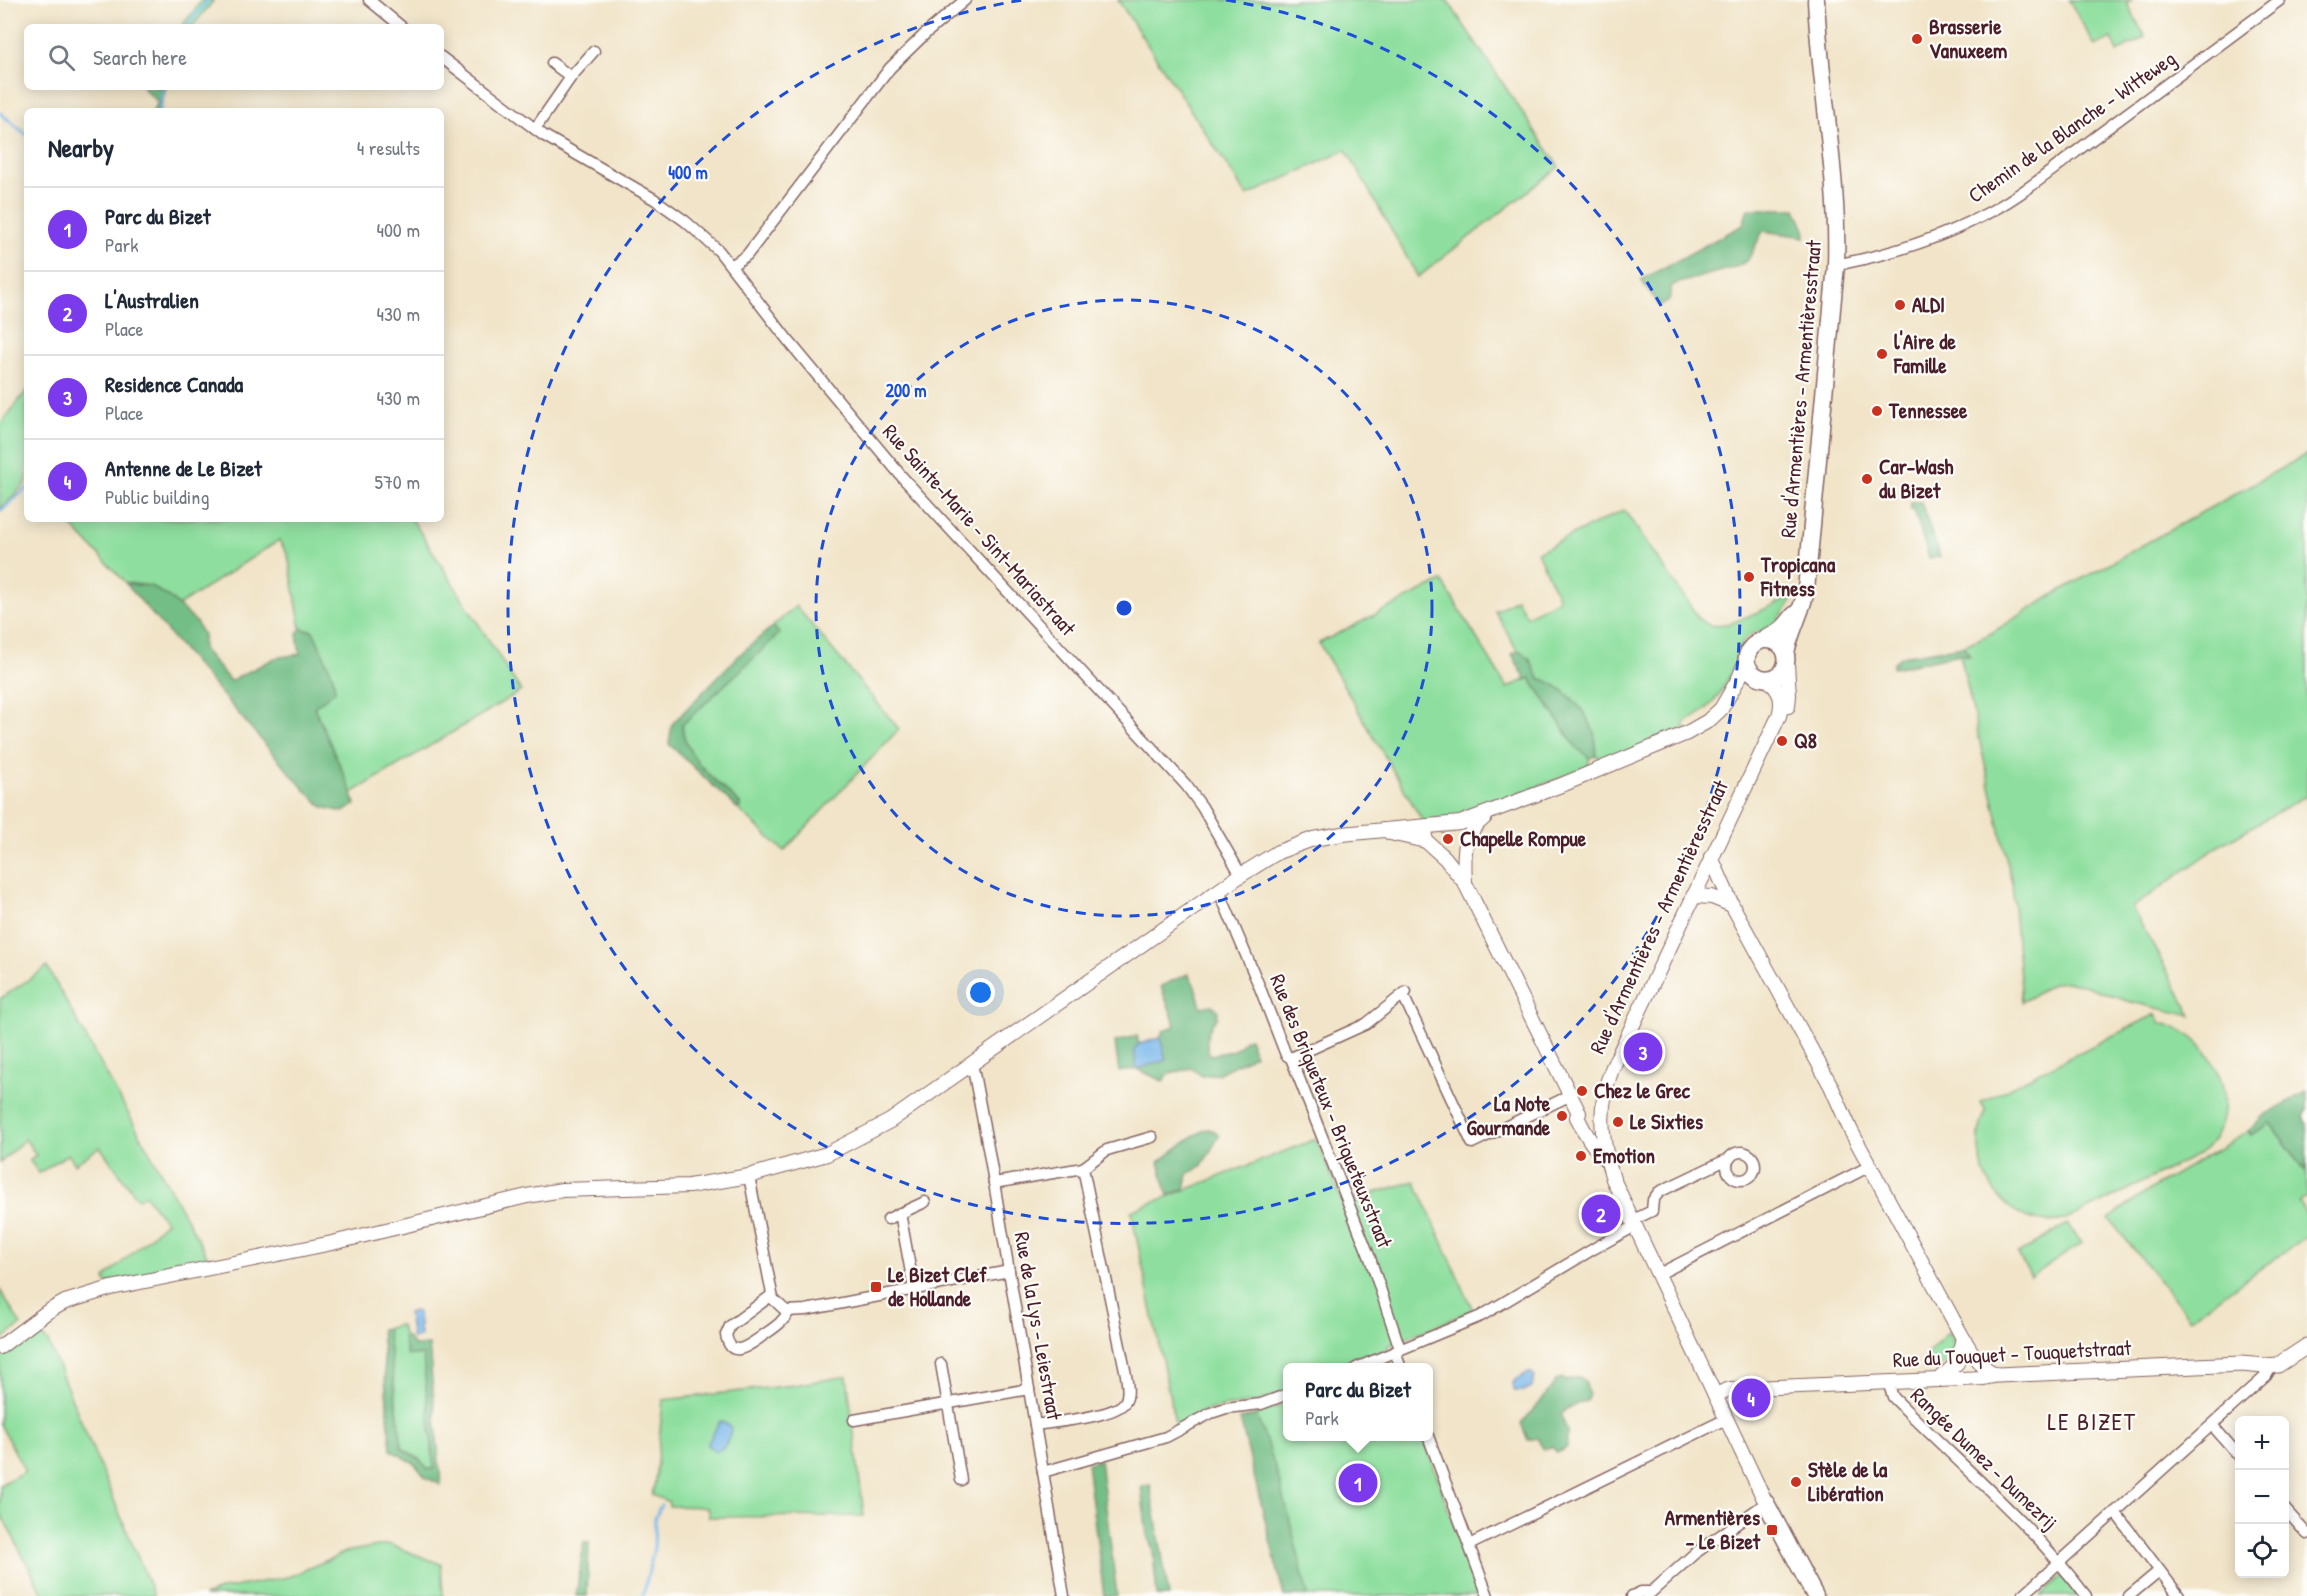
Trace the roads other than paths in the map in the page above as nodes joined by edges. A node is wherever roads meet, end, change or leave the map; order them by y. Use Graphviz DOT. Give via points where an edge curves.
graph roads {
  1 [pos="369,0"];
  2 [pos="965,0"];
  3 [pos="1816,0"];
  4 [pos="2280,0"];
  5 [pos="398,24"];
  6 [pos="594,51"];
  7 [pos="444,59"];
  8 [pos="552,63"];
  9 [pos="571,77"];
  10 [pos="535,129"];
  11 [pos="1836,265"];
  12 [pos="731,266"];
  13 [pos="1803,602"];
  14 [pos="1764,640"];
  15 [pos="1748,656"];
  16 [pos="1786,659"];
  17 [pos="1764,679"];
  18 [pos="1727,701"];
  19 [pos="1779,716"];
  20 [pos="1429,826"];
  21 [pos="1464,828"];
  22 [pos="1382,831"];
  23 [pos="1425,842"];
  24 [pos="1464,852"];
  25 [pos="1712,857"];
  26 [pos="1445,858"];
  27 [pos="1241,875"];
  28 [pos="1465,883"];
  29 [pos="1219,891"];
  30 [pos="1693,896"];
  31 [pos="1732,905"];
  32 [pos="1292,1058"];
  33 [pos="972,1063"];
  34 [pos="1569,1096"];
  35 [pos="1602,1111"];
  36 [pos="1579,1113"];
  37 [pos="1152,1137"];
  38 [pos="1730,1158"];
  39 [pos="1607,1162"];
  40 [pos="1870,1166"];
  41 [pos="1083,1168"];
  42 [pos="749,1176"];
  43 [pos="994,1183"];
  44 [pos="925,1202"];
  45 [pos="900,1214"];
  46 [pos="888,1219"];
  47 [pos="1634,1223"];
  48 [pos="1009,1271"];
  49 [pos="1658,1275"];
  50 [pos="914,1289"];
  51 [pos="772,1295"];
  52 [pos="789,1311"];
  53 [pos="1963,1338"];
  54 [pos="2307,1346"];
  55 [pos="0,1347"];
  56 [pos="1398,1350"];
  57 [pos="1368,1363"];
  58 [pos="1400,1363"];
  59 [pos="941,1364"];
  60 [pos="2272,1366"];
  61 [pos="1998,1375"];
  62 [pos="1939,1380"];
  63 [pos="1888,1382"];
  64 [pos="1029,1389"];
  65 [pos="1714,1395"];
  66 [pos="1283,1396"];
  67 [pos="948,1403"];
  68 [pos="1726,1419"];
  69 [pos="854,1420"];
  70 [pos="1035,1425"];
  71 [pos="2212,1425"];
  72 [pos="1430,1441"];
  73 [pos="2235,1451"];
  74 [pos="1043,1472"];
  75 [pos="961,1480"];
  76 [pos="1766,1503"];
  77 [pos="2115,1512"];
  78 [pos="2289,1514"];
  79 [pos="2307,1534"];
  80 [pos="1469,1545"];
  81 [pos="2060,1561"];
  82 [pos="2159,1571"];
  83 [pos="1649,1594"];
  84 [pos="1064,1596"];
  85 [pos="1488,1596"];
  86 [pos="1632,1596"];
  87 [pos="1815,1596"];
  88 [pos="2022,1596"];
  89 [pos="2086,1596"];
  90 [pos="2129,1596"];
  91 [pos="2179,1596"];
  1 -- 5 [label="street"];
  2 -- 12 [label="street" via="890,68 747,255"];
  3 -- 11 [label="main road, Rue d'Armentières - Armentièresstraat" via="1835,211"];
  4 -- 11 [label="street, Chemin de la Blanche - Witteweg" via="1988,213 1956,229 1875,258"];
  6 -- 9 [label="street"];
  7 -- 10 [label="street, Rue Sainte-Marie - Sint-Mariastraat"];
  8 -- 9 [label="street"];
  9 -- 10 [label="street"];
  10 -- 12 [label="street, Rue Sainte-Marie - Sint-Mariastraat" via="677,215"];
  11 -- 13 [label="main road, Rue d'Armentières - Armentièresstraat"];
  12 -- 27 [label="street, Rue Sainte-Marie - Sint-Mariastraat" via="903,478 1186,785"];
  13 -- 14 [label="main road" via="1782,630"];
  13 -- 16 [label="main road, Rue d'Armentières - Armentièresstraat"];
  14 -- 15 [label="main road" via="1753,645"];
  14 -- 16 [label="main road" via="1779,643"];
  15 -- 17 [label="main road" via="1750,670"];
  15 -- 18 [label="street"];
  16 -- 17 [label="main road" via="1778,676"];
  16 -- 19 [label="street, Rue d'Armentières - Armentièresstraat" via="1789,700"];
  17 -- 18 [label="street" via="1748,682"];
  17 -- 19 [label="street" via="1781,697"];
  18 -- 21 [label="street" via="1695,730"];
  19 -- 25 [label="street, Rue d'Armentières - Armentièresstraat"];
  20 -- 21 [label="street"];
  20 -- 22 [label="street"];
  20 -- 23 [label="street" via="1424,832"];
  21 -- 24 [label="street"];
  22 -- 23 [label="street"];
  22 -- 27 [label="street" via="1305,841"];
  23 -- 26 [label="street"];
  24 -- 26 [label="street"];
  24 -- 28 [label="street"];
  25 -- 30 [label="street, Rue d'Armentières - Armentièresstraat"];
  25 -- 31 [label="street"];
  26 -- 28 [label="street"];
  27 -- 29 [label="street"];
  28 -- 34 [label="street"];
  29 -- 32 [label="street, Rue des Briqueteux - Briqueteuxstraat" via="1280,1044"];
  29 -- 33 [label="street"];
  30 -- 31 [label="street" via="1712,897"];
  30 -- 35 [label="street, Rue d'Armentières - Armentièresstraat" via="1609,1077"];
  31 -- 40 [label="street"];
  32 -- 34 [label="street" via="1366,1024 1405,993 1472,1143"];
  32 -- 56 [label="street, Rue des Briqueteux - Briqueteuxstraat" via="1370,1258"];
  33 -- 42 [label="street" via="864,1136 827,1154"];
  33 -- 43 [label="street, Rue de la Lys - Leiestraat"];
  34 -- 36 [label="street"];
  35 -- 36 [label="street"];
  35 -- 39 [label="street, Rue d'Armentières - Armentièresstraat"];
  36 -- 39 [label="street" via="1577,1117 1589,1141"];
  37 -- 41 [label="street" via="1107,1150"];
  38 -- 47 [label="street" via="1659,1192 1652,1211"];
  39 -- 47 [label="street, Rue d'Armentières - Armentièresstraat"];
  40 -- 49 [label="street"];
  40 -- 53 [label="street"];
  41 -- 43 [label="street"];
  41 -- 70 [label="street" via="1128,1392 1120,1408 1107,1413"];
  42 -- 51 [label="street"];
  42 -- 55 [label="street" via="689,1186 591,1188 535,1195 342,1241 111,1288 65,1302"];
  43 -- 48 [label="street, Rue de la Lys - Leiestraat"];
  44 -- 45 [label="street"];
  45 -- 46 [label="street"];
  45 -- 50 [label="street"];
  47 -- 49 [label="street, Rue d'Armentières - Armentièresstraat"];
  47 -- 56 [label="street" via="1481,1316"];
  48 -- 50 [label="street"];
  48 -- 64 [label="street, Rue de la Lys - Leiestraat"];
  49 -- 65 [label="street, Rue d'Armentières - Armentièresstraat"];
  50 -- 52 [label="street"];
  51 -- 52 [label="street" via="780,1308"];
  51 -- 52 [label="street" via="730,1326 726,1335 729,1345 743,1349 780,1323"];
  53 -- 61 [label="street" via="1982,1365"];
  53 -- 62 [label="street" via="1957,1363"];
  54 -- 60 [label="main road"];
  56 -- 57 [label="street"];
  56 -- 58 [label="street, Rue des Briqueteux - Briqueteuxstraat"];
  59 -- 67 [label="street"];
  60 -- 61 [label="main road, Rue du Touquet - Touquetstraat" via="2241,1364"];
  60 -- 71 [label="street"];
  61 -- 62 [label="street, Rue du Touquet - Touquetstraat"];
  62 -- 63 [label="street, Rue du Touquet - Touquetstraat"];
  63 -- 65 [label="street, Rue du Touquet - Touquetstraat" via="1730,1389"];
  63 -- 81 [label="street, Rangée Dumez - Dumezrij" via="1893,1397"];
  64 -- 67 [label="street"];
  64 -- 70 [label="street, Rue de la Lys - Leiestraat"];
  65 -- 68 [label="street, Rue d'Armentières - Armentièresstraat"];
  66 -- 74 [label="street" via="1261,1404 1226,1408 1167,1437"];
  67 -- 69 [label="street"];
  67 -- 75 [label="street"];
  68 -- 76 [label="street, Rue d'Armentières - Armentièresstraat"];
  68 -- 80 [label="street"];
  70 -- 74 [label="street, Rue de la Lys - Leiestraat"];
  71 -- 73 [label="street"];
  71 -- 77 [label="street"];
  72 -- 80 [label="street"];
  74 -- 84 [label="street, Rue de la Lys - Leiestraat"];
  76 -- 83 [label="street" via="1694,1554"];
  76 -- 87 [label="main road"];
  77 -- 81 [label="street"];
  77 -- 82 [label="street"];
  78 -- 79 [label="street"];
  80 -- 85 [label="street"];
  81 -- 88 [label="street"];
  81 -- 89 [label="street, Rangée Dumez - Dumezrij"];
  82 -- 90 [label="street"];
  82 -- 91 [label="street"];
  83 -- 86 [label="street"];
}
